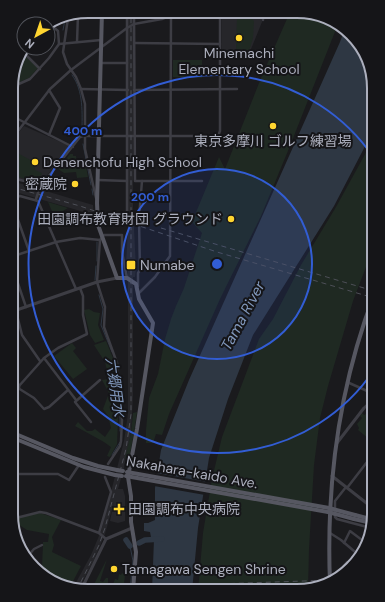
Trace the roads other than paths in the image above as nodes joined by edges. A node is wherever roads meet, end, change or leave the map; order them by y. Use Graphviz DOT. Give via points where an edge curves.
graph roads {
  1 [pos="102,18"];
  2 [pos="127,18"];
  3 [pos="134,18"];
  4 [pos="162,18"];
  5 [pos="171,18"];
  6 [pos="220,18"];
  7 [pos="78,19"];
  8 [pos="68,21"];
  9 [pos="134,24"];
  10 [pos="127,28"];
  11 [pos="56,29"];
  12 [pos="101,40"];
  13 [pos="77,42"];
  14 [pos="64,43"];
  15 [pos="134,43"];
  16 [pos="59,44"];
  17 [pos="171,44"];
  18 [pos="220,44"];
  19 [pos="101,47"];
  20 [pos="27,56"];
  21 [pos="101,63"];
  22 [pos="127,63"];
  23 [pos="40,69"];
  24 [pos="71,70"];
  25 [pos="18,84"];
  26 [pos="82,89"];
  27 [pos="100,89"];
  28 [pos="237,89"];
  29 [pos="49,90"];
  30 [pos="128,90"];
  31 [pos="134,90"];
  32 [pos="171,90"];
  33 [pos="220,90"];
  34 [pos="18,120"];
  35 [pos="24,124"];
  36 [pos="18,132"];
  37 [pos="49,135"];
  38 [pos="85,136"];
  39 [pos="99,136"];
  40 [pos="128,136"];
  41 [pos="134,136"];
  42 [pos="170,136"];
  43 [pos="73,147"];
  44 [pos="18,180"];
  45 [pos="98,180"];
  46 [pos="127,181"];
  47 [pos="142,181"];
  48 [pos="170,181"];
  49 [pos="202,181"];
  50 [pos="40,186"];
  51 [pos="18,197"];
  52 [pos="36,200"];
  53 [pos="96,203"];
  54 [pos="127,211"];
  55 [pos="18,218"];
  56 [pos="101,238"];
  57 [pos="56,242"];
  58 [pos="29,251"];
  59 [pos="18,255"];
  60 [pos="117,278"];
  61 [pos="127,278"];
  62 [pos="97,282"];
  63 [pos="18,284"];
  64 [pos="137,288"];
  65 [pos="78,289"];
  66 [pos="138,295"];
  67 [pos="26,308"];
  68 [pos="18,310"];
  69 [pos="367,315"];
  70 [pos="18,319"];
  71 [pos="44,358"];
  72 [pos="40,361"];
  73 [pos="100,380"];
  74 [pos="347,382"];
  75 [pos="18,387"];
  76 [pos="68,390"];
  77 [pos="367,391"];
  78 [pos="76,400"];
  79 [pos="367,405"];
  80 [pos="91,422"];
  81 [pos="18,435"];
  82 [pos="18,440"];
  83 [pos="336,444"];
  84 [pos="108,464"];
  85 [pos="367,464"];
  86 [pos="79,465"];
  87 [pos="116,472"];
  88 [pos="18,474"];
  89 [pos="128,474"];
  90 [pos="332,476"];
  91 [pos="105,477"];
  92 [pos="347,488"];
  93 [pos="367,504"];
  94 [pos="331,506"];
  95 [pos="18,517"];
  96 [pos="354,519"];
  97 [pos="367,520"];
  98 [pos="367,522"];
  99 [pos="366,526"];
  100 [pos="132,528"];
  101 [pos="350,530"];
  102 [pos="329,532"];
  103 [pos="99,533"];
  104 [pos="106,539"];
  105 [pos="362,540"];
  106 [pos="344,543"];
  107 [pos="42,545"];
  108 [pos="355,552"];
  109 [pos="30,554"];
  110 [pos="346,562"];
  111 [pos="340,570"];
  112 [pos="329,576"];
  113 [pos="84,584"];
  114 [pos="134,584"];
  1 -- 12 [label="main road"];
  2 -- 10 [label="street"];
  3 -- 9 [label="street"];
  4 -- 9 [label="street"];
  5 -- 17 [label="street"];
  6 -- 18 [label="street"];
  7 -- 13 [label="street"];
  8 -- 14 [label="street"];
  9 -- 10 [label="street"];
  9 -- 15 [label="street"];
  10 -- 19 [label="street"];
  10 -- 22 [label="street"];
  11 -- 16 [label="street"];
  12 -- 13 [label="street"];
  12 -- 19 [label="main road"];
  13 -- 14 [label="street"];
  14 -- 16 [label="street"];
  14 -- 24 [label="street" via="63,52"];
  15 -- 17 [label="street"];
  15 -- 31 [label="street"];
  16 -- 23 [label="street"];
  17 -- 18 [label="street"];
  17 -- 32 [label="street"];
  18 -- 33 [label="street"];
  19 -- 21 [label="main road"];
  19 -- 24 [label="street"];
  20 -- 23 [label="street"];
  21 -- 22 [label="street"];
  21 -- 27 [label="main road"];
  22 -- 30 [label="street"];
  23 -- 25 [label="street" via="30,80"];
  24 -- 26 [label="street"];
  24 -- 29 [label="street"];
  26 -- 27 [label="street"];
  26 -- 38 [label="street"];
  27 -- 30 [label="street"];
  27 -- 39 [label="main road"];
  28 -- 33 [label="street"];
  29 -- 35 [label="street"];
  29 -- 37 [label="street" via="60,108"];
  30 -- 40 [label="street"];
  31 -- 32 [label="street"];
  31 -- 41 [label="street"];
  32 -- 33 [label="street"];
  32 -- 42 [label="street"];
  33 -- 42 [label="street" via="220,131 217,136"];
  34 -- 35 [label="street"];
  35 -- 36 [label="street"];
  35 -- 37 [label="street"];
  37 -- 43 [label="street"];
  38 -- 39 [label="street"];
  38 -- 43 [label="street" via="80,137"];
  38 -- 53 [label="street" via="85,149"];
  39 -- 40 [label="street"];
  39 -- 45 [label="main road"];
  40 -- 41 [label="street"];
  40 -- 46 [label="street"];
  41 -- 42 [label="street"];
  41 -- 47 [label="street" via="135,181"];
  42 -- 48 [label="street"];
  43 -- 50 [label="street"];
  44 -- 50 [label="street"];
  45 -- 46 [label="street"];
  45 -- 53 [label="main road"];
  46 -- 54 [label="street"];
  47 -- 48 [label="street"];
  47 -- 64 [label="street" via="139,218 140,270"];
  48 -- 49 [label="street"];
  48 -- 66 [label="street" via="170,256"];
  50 -- 52 [label="street, bridge"];
  51 -- 52 [label="street"];
  52 -- 57 [label="street"];
  53 -- 56 [label="main road"];
  55 -- 58 [label="street"];
  56 -- 57 [label="street"];
  56 -- 60 [label="main road"];
  56 -- 61 [label="street" via="122,235"];
  56 -- 62 [label="street"];
  57 -- 58 [label="street"];
  57 -- 65 [label="street"];
  58 -- 59 [label="street"];
  60 -- 61 [label="main road"];
  60 -- 62 [label="street"];
  61 -- 64 [label="main road" via="136,284"];
  62 -- 65 [label="street"];
  62 -- 84 [label="street" via="105,307 104,327 117,363 122,420 120,446"];
  63 -- 67 [label="street"];
  64 -- 66 [label="main road"];
  65 -- 67 [label="street"];
  65 -- 71 [label="street" via="83,296 83,315 88,334 58,348"];
  66 -- 89 [label="main road" via="153,323"];
  67 -- 68 [label="street"];
  69 -- 74 [label="main road"];
  70 -- 72 [label="street" via="22,335"];
  71 -- 72 [label="street"];
  71 -- 76 [label="street"];
  72 -- 75 [label="street"];
  73 -- 78 [label="street"];
  74 -- 77 [label="street"];
  74 -- 83 [label="main road"];
  75 -- 76 [label="street" via="44,409"];
  76 -- 78 [label="street"];
  78 -- 80 [label="street"];
  79 -- 83 [label="street"];
  81 -- 87 [label="main road, Nakahara-kaido Ave."];
  82 -- 86 [label="main road, Nakahara-kaido Ave."];
  83 -- 90 [label="main road"];
  85 -- 92 [label="street"];
  86 -- 87 [label="main road, Nakahara-kaido Ave." via="100,472"];
  86 -- 88 [label="street" via="69,480 58,474"];
  87 -- 89 [label="main road, Nakahara-kaido Ave., bridge"];
  89 -- 94 [label="main road, Nakahara-kaido Ave." via="323,509"];
  89 -- 100 [label="main road"];
  90 -- 92 [label="street"];
  90 -- 94 [label="main road"];
  91 -- 103 [label="street" via="111,492"];
  92 -- 93 [label="street"];
  92 -- 94 [label="street"];
  94 -- 96 [label="main road, Nakahara-kaido Ave., bridge"];
  94 -- 96 [label="street" via="337,519"];
  94 -- 102 [label="main road"];
  95 -- 103 [label="street" via="40,512"];
  96 -- 97 [label="main road, Nakahara-kaido Ave."];
  96 -- 98 [label="main road, Nakahara-kaido Ave."];
  96 -- 99 [label="street"];
  96 -- 101 [label="street"];
  100 -- 104 [label="street"];
  100 -- 114 [label="main road" via="136,556"];
  101 -- 105 [label="street"];
  101 -- 106 [label="street"];
  102 -- 106 [label="street"];
  102 -- 112 [label="main road"];
  103 -- 104 [label="street"];
  104 -- 113 [label="street"];
  106 -- 108 [label="street"];
  107 -- 109 [label="street"];
  110 -- 111 [label="street"];
}
